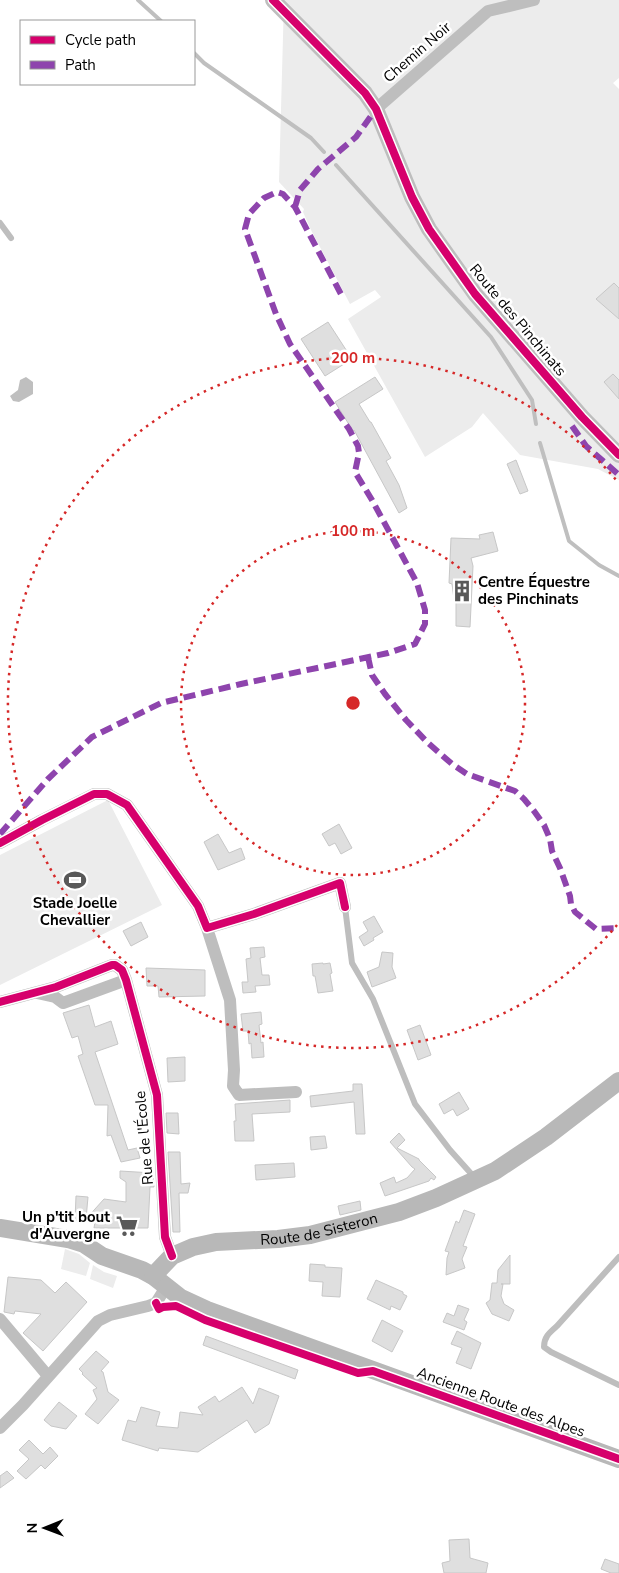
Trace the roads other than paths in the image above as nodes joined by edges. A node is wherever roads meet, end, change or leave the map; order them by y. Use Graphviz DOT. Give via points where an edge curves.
graph roads {
  1 [pos="273,0"];
  2 [pos="534,0"];
  3 [pos="376,109"];
  4 [pos="0,223"];
  5 [pos="11,238"];
  6 [pos="619,455"];
  7 [pos="0,843"];
  8 [pos="345,907"];
  9 [pos="207,928"];
  10 [pos="126,980"];
  11 [pos="33,992"];
  12 [pos="0,1002"];
  13 [pos="619,1081"];
  14 [pos="296,1092"];
  15 [pos="476,1180"];
  16 [pos="0,1228"];
  17 [pos="172,1256"];
  18 [pos="619,1257"];
  19 [pos="160,1281"];
  20 [pos="0,1319"];
  21 [pos="48,1376"];
  22 [pos="619,1385"];
  23 [pos="0,1428"];
  24 [pos="619,1459"];
  1 -- 3 [label="street, Route des Pinchinats" via="365,93"];
  2 -- 3 [label="street, Chemin Noir" via="488,11"];
  3 -- 6 [label="street, Route des Pinchinats" via="412,197 440,245 475,294"];
  4 -- 5 [label="lane"];
  7 -- 9 [label="street" via="94,794 108,794 127,804 198,906"];
  8 -- 9 [label="street" via="340,883"];
  8 -- 15 [label="lane" via="352,964 372,1000 415,1104"];
  9 -- 14 [label="street" via="230,1000 233,1086 239,1095"];
  10 -- 11 [label="street" via="63,1003 55,997"];
  10 -- 11 [label="street, Rue de l'École" via="122,970 115,965"];
  10 -- 17 [label="street, Rue de l'École" via="157,1095 165,1237"];
  11 -- 12 [label="street"];
  13 -- 15 [label="main road, Route de Sisteron" via="546,1136"];
  15 -- 17 [label="main road, Route de Sisteron" via="399,1212 346,1226 278,1240 216,1242"];
  16 -- 19 [label="main road" via="84,1244 102,1256 142,1270"];
  17 -- 19 [label="main road, Route de Sisteron"];
  18 -- 22 [label="lane" via="547,1334 544,1347"];
  19 -- 21 [label="street" via="161,1297 156,1302 98,1321"];
  19 -- 24 [label="main road, Ancienne Route des Alpes" via="182,1298 207,1310"];
  20 -- 21 [label="street"];
  21 -- 23 [label="street"];
}
